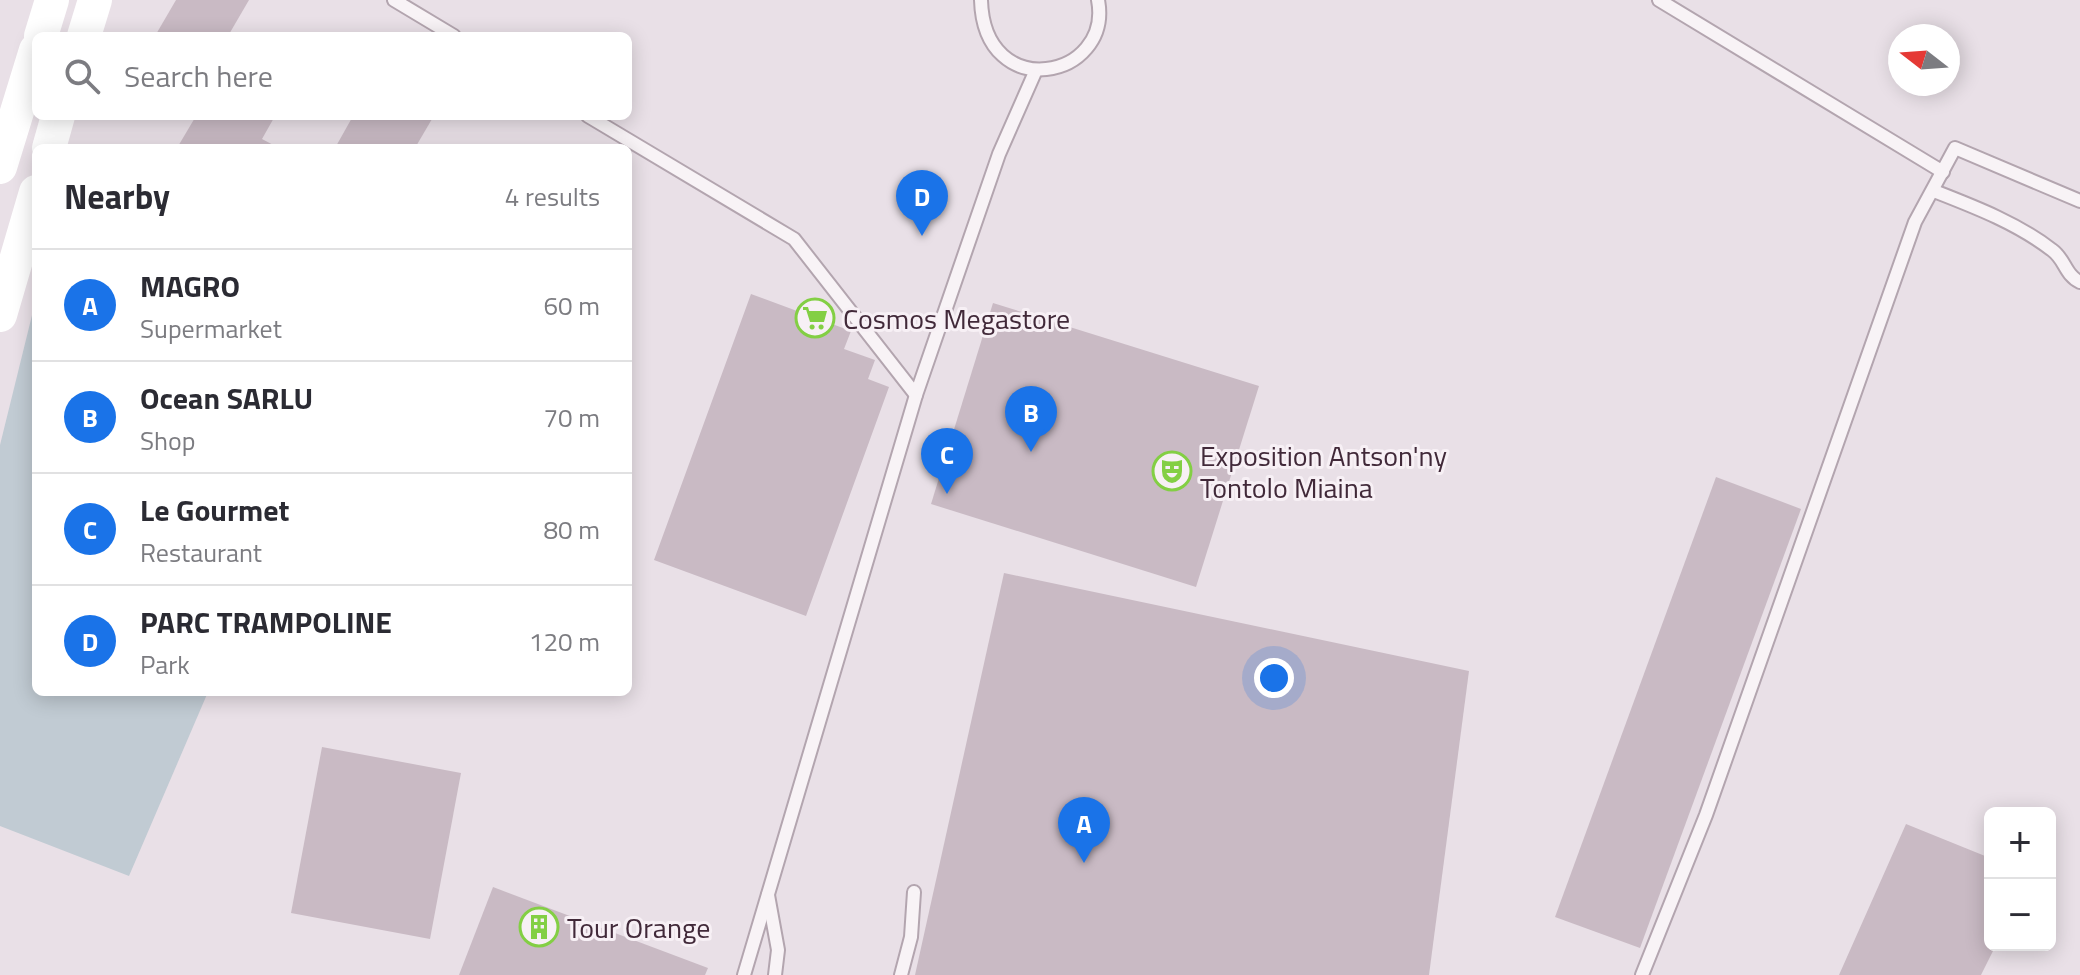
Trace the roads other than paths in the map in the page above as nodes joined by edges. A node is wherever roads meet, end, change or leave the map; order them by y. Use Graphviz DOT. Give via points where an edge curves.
graph roads {
  1 [pos="52,0"];
  2 [pos="95,0"];
  3 [pos="394,0"];
  4 [pos="981,0"];
  5 [pos="1098,0"];
  6 [pos="1659,0"];
  7 [pos="42,32"];
  8 [pos="85,32"];
  9 [pos="447,32"];
  10 [pos="32,63"];
  11 [pos="1036,70"];
  12 [pos="57,120"];
  13 [pos="595,120"];
  14 [pos="50,144"];
  15 [pos="0,167"];
  16 [pos="1943,172"];
  17 [pos="1934,191"];
  18 [pos="2080,201"];
  19 [pos="32,206"];
  20 [pos="2080,282"];
  21 [pos="0,315"];
  22 [pos="916,395"];
  23 [pos="767,891"];
  24 [pos="914,892"];
  25 [pos="744,975"];
  26 [pos="775,975"];
  27 [pos="901,975"];
  28 [pos="1642,975"];
  1 -- 7 [label="main road"];
  2 -- 8 [label="main road"];
  3 -- 9 [label="lane"];
  4 -- 11 [label="lane" via="982,25 993,47 1012,63"];
  5 -- 11 [label="lane" via="1098,24 1082,53 1053,69"];
  6 -- 16 [label="lane"];
  10 -- 15 [label="main road"];
  11 -- 22 [label="lane" via="999,154"];
  12 -- 14 [label="main road"];
  13 -- 22 [label="lane" via="794,239"];
  16 -- 17 [label="lane"];
  16 -- 18 [label="lane" via="1955,148"];
  17 -- 20 [label="lane" via="2031,236 2056,252 2071,278"];
  17 -- 28 [label="lane" via="1915,222 1706,815"];
  19 -- 21 [label="main road"];
  22 -- 23 [label="lane"];
  23 -- 25 [label="lane"];
  23 -- 26 [label="lane" via="778,950"];
  24 -- 27 [label="lane"];
}
